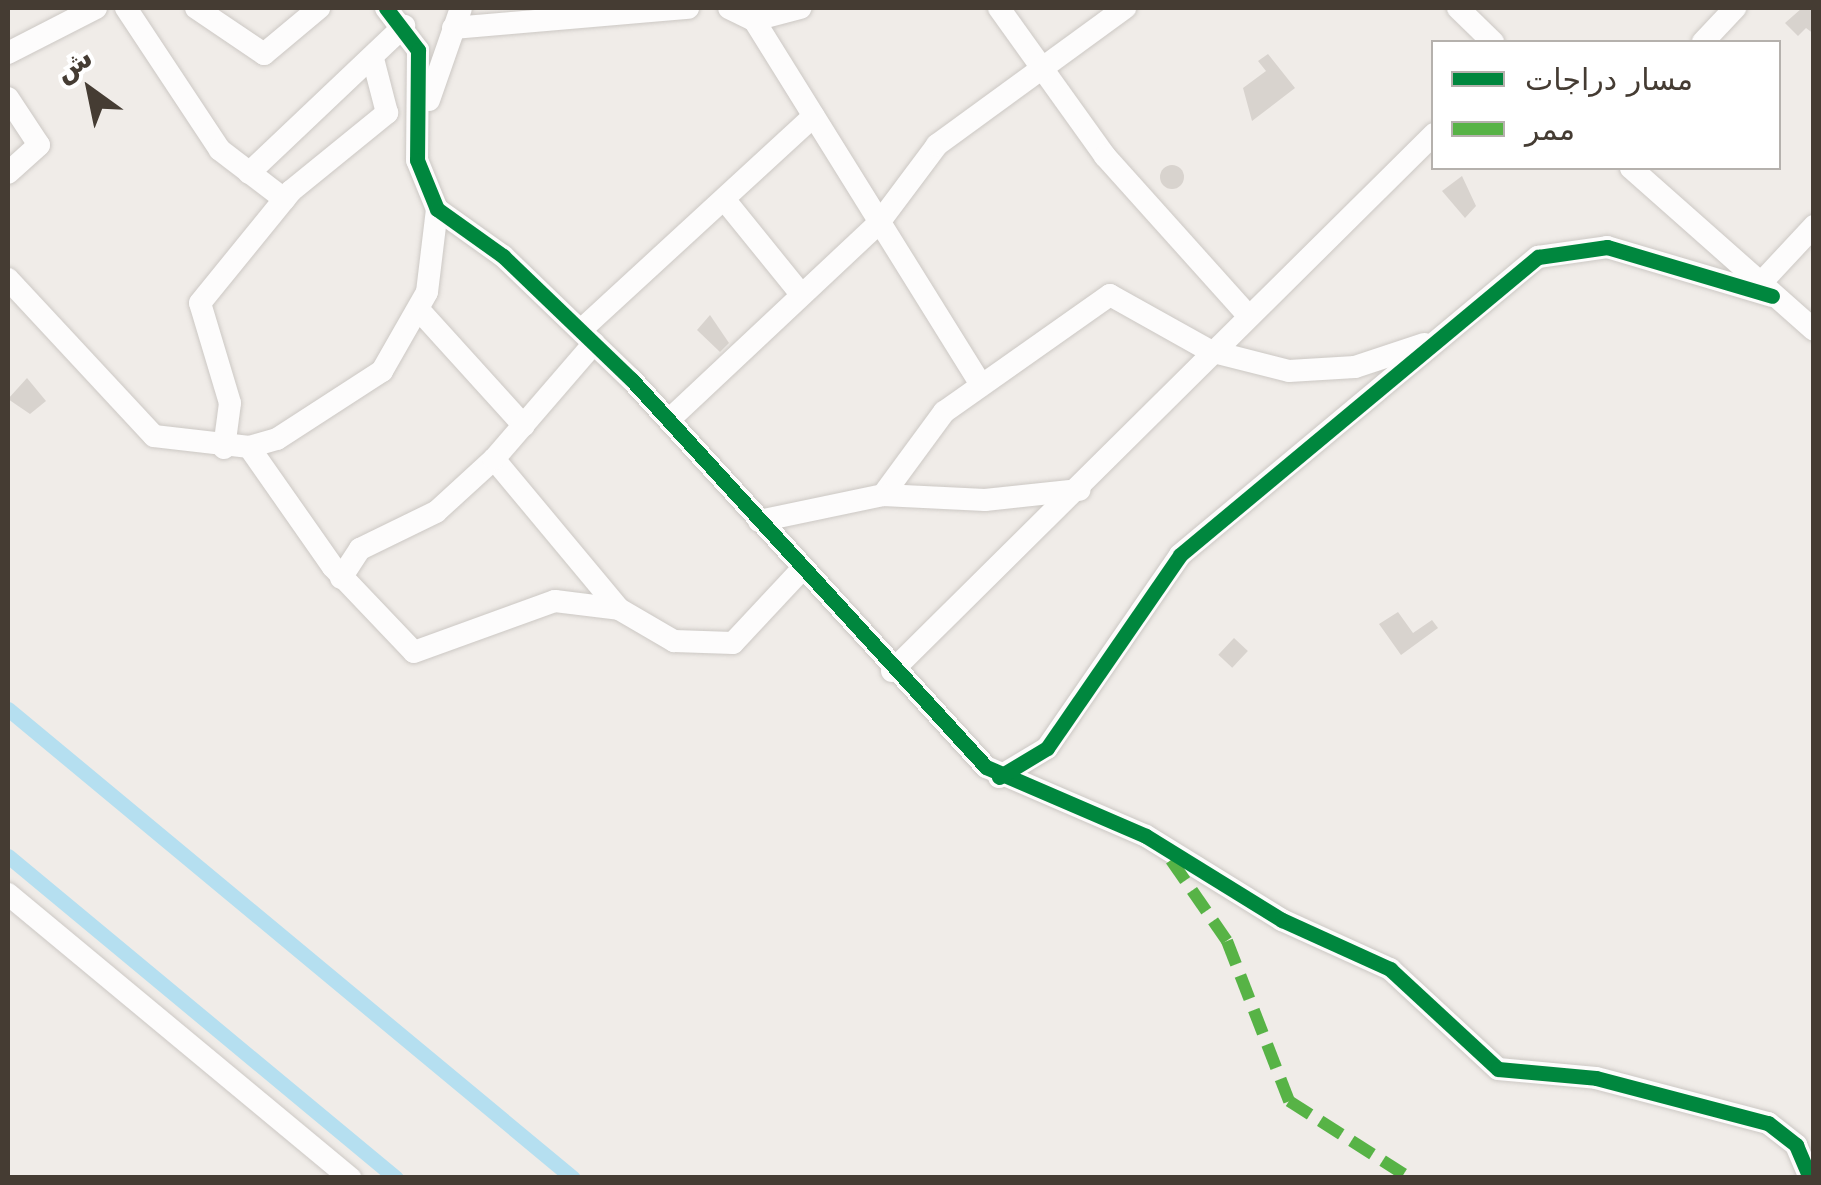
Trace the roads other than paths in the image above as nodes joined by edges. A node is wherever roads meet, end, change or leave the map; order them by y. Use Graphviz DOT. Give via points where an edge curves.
graph roads {
  1 [pos="96,8"];
  2 [pos="126,8"];
  3 [pos="196,8"];
  4 [pos="318,8"];
  5 [pos="386,8"];
  6 [pos="500,8"];
  7 [pos="688,8"];
  8 [pos="729,8"];
  9 [pos="800,8"];
  10 [pos="999,8"];
  11 [pos="1125,8"];
  12 [pos="1458,8"];
  13 [pos="1735,8"];
  14 [pos="457,18"];
  15 [pos="754,20"];
  16 [pos="404,26"];
  17 [pos="482,26"];
  18 [pos="1491,40"];
  19 [pos="1705,40"];
  20 [pos="8,53"];
  21 [pos="373,58"];
  22 [pos="1046,65"];
  23 [pos="8,98"];
  24 [pos="814,116"];
  25 [pos="423,117"];
  26 [pos="1431,137"];
  27 [pos="1634,170"];
  28 [pos="8,172"];
  29 [pos="250,174"];
  30 [pos="284,198"];
  31 [pos="728,204"];
  32 [pos="437,209"];
  33 [pos="878,224"];
  34 [pos="1814,226"];
  35 [pos="8,279"];
  36 [pos="1766,290"];
  37 [pos="801,294"];
  38 [pos="419,310"];
  39 [pos="1246,313"];
  40 [pos="1814,330"];
  41 [pos="587,337"];
  42 [pos="1434,341"];
  43 [pos="1210,351"];
  44 [pos="982,384"];
  45 [pos="670,420"];
  46 [pos="524,426"];
  47 [pos="250,447"];
  48 [pos="224,448"];
  49 [pos="494,459"];
  50 [pos="1079,490"];
  51 [pos="883,495"];
  52 [pos="759,521"];
  53 [pos="802,569"];
  54 [pos="341,578"];
  55 [pos="620,609"];
  56 [pos="892,671"];
  57 [pos="999,777"];
  58 [pos="8,894"];
  59 [pos="350,1178"];
  60 [pos="1810,1178"];
  1 -- 20 [label="street"];
  2 -- 29 [label="street" via="212,139"];
  3 -- 4 [label="street" via="264,54"];
  5 -- 16 [label="street"];
  6 -- 17 [label="street"];
  7 -- 17 [label="street"];
  8 -- 15 [label="street"];
  9 -- 15 [label="street"];
  10 -- 22 [label="street"];
  11 -- 22 [label="street"];
  12 -- 18 [label="street"];
  13 -- 19 [label="street"];
  14 -- 17 [label="street"];
  14 -- 25 [label="street"];
  15 -- 24 [label="street"];
  16 -- 21 [label="street"];
  16 -- 25 [label="street" via="418,50"];
  21 -- 29 [label="street"];
  21 -- 30 [label="street" via="387,113"];
  22 -- 33 [label="street" via="937,145"];
  22 -- 39 [label="street" via="1105,156"];
  23 -- 28 [label="street" via="39,152"];
  24 -- 31 [label="street"];
  24 -- 33 [label="street"];
  25 -- 32 [label="street" via="417,160"];
  26 -- 39 [label="street"];
  27 -- 36 [label="street"];
  29 -- 30 [label="street"];
  30 -- 48 [label="street" via="198,311 230,403"];
  31 -- 37 [label="street"];
  31 -- 41 [label="street"];
  32 -- 38 [label="street" via="434,271"];
  32 -- 41 [label="street"];
  33 -- 37 [label="street"];
  33 -- 44 [label="street"];
  34 -- 36 [label="street"];
  35 -- 48 [label="street" via="154,436"];
  36 -- 40 [label="street"];
  36 -- 42 [label="street" via="1640,255 1575,246 1490,288"];
  37 -- 45 [label="street"];
  38 -- 46 [label="street"];
  38 -- 47 [label="street" via="374,377"];
  39 -- 43 [label="street"];
  41 -- 45 [label="street"];
  41 -- 46 [label="street"];
  42 -- 43 [label="street" via="1355,366 1289,371"];
  42 -- 57 [label="street" via="1180,555 1047,748"];
  43 -- 44 [label="street" via="1110,295"];
  43 -- 50 [label="street"];
  44 -- 51 [label="street" via="922,434"];
  45 -- 52 [label="street"];
  46 -- 49 [label="street"];
  47 -- 48 [label="street"];
  47 -- 54 [label="street"];
  49 -- 54 [label="street" via="436,512 360,550"];
  49 -- 55 [label="street"];
  50 -- 51 [label="street" via="985,500"];
  50 -- 56 [label="street"];
  51 -- 52 [label="street"];
  52 -- 53 [label="street"];
  53 -- 55 [label="street" via="753,630 720,647 674,641"];
  53 -- 56 [label="street"];
  54 -- 55 [label="street" via="404,644 426,654 556,600"];
  56 -- 57 [label="street"];
  57 -- 60 [label="street" via="1146,836 1282,920 1390,969 1498,1070 1596,1078 1768,1123 1796,1145"];
  58 -- 59 [label="street"];
}
